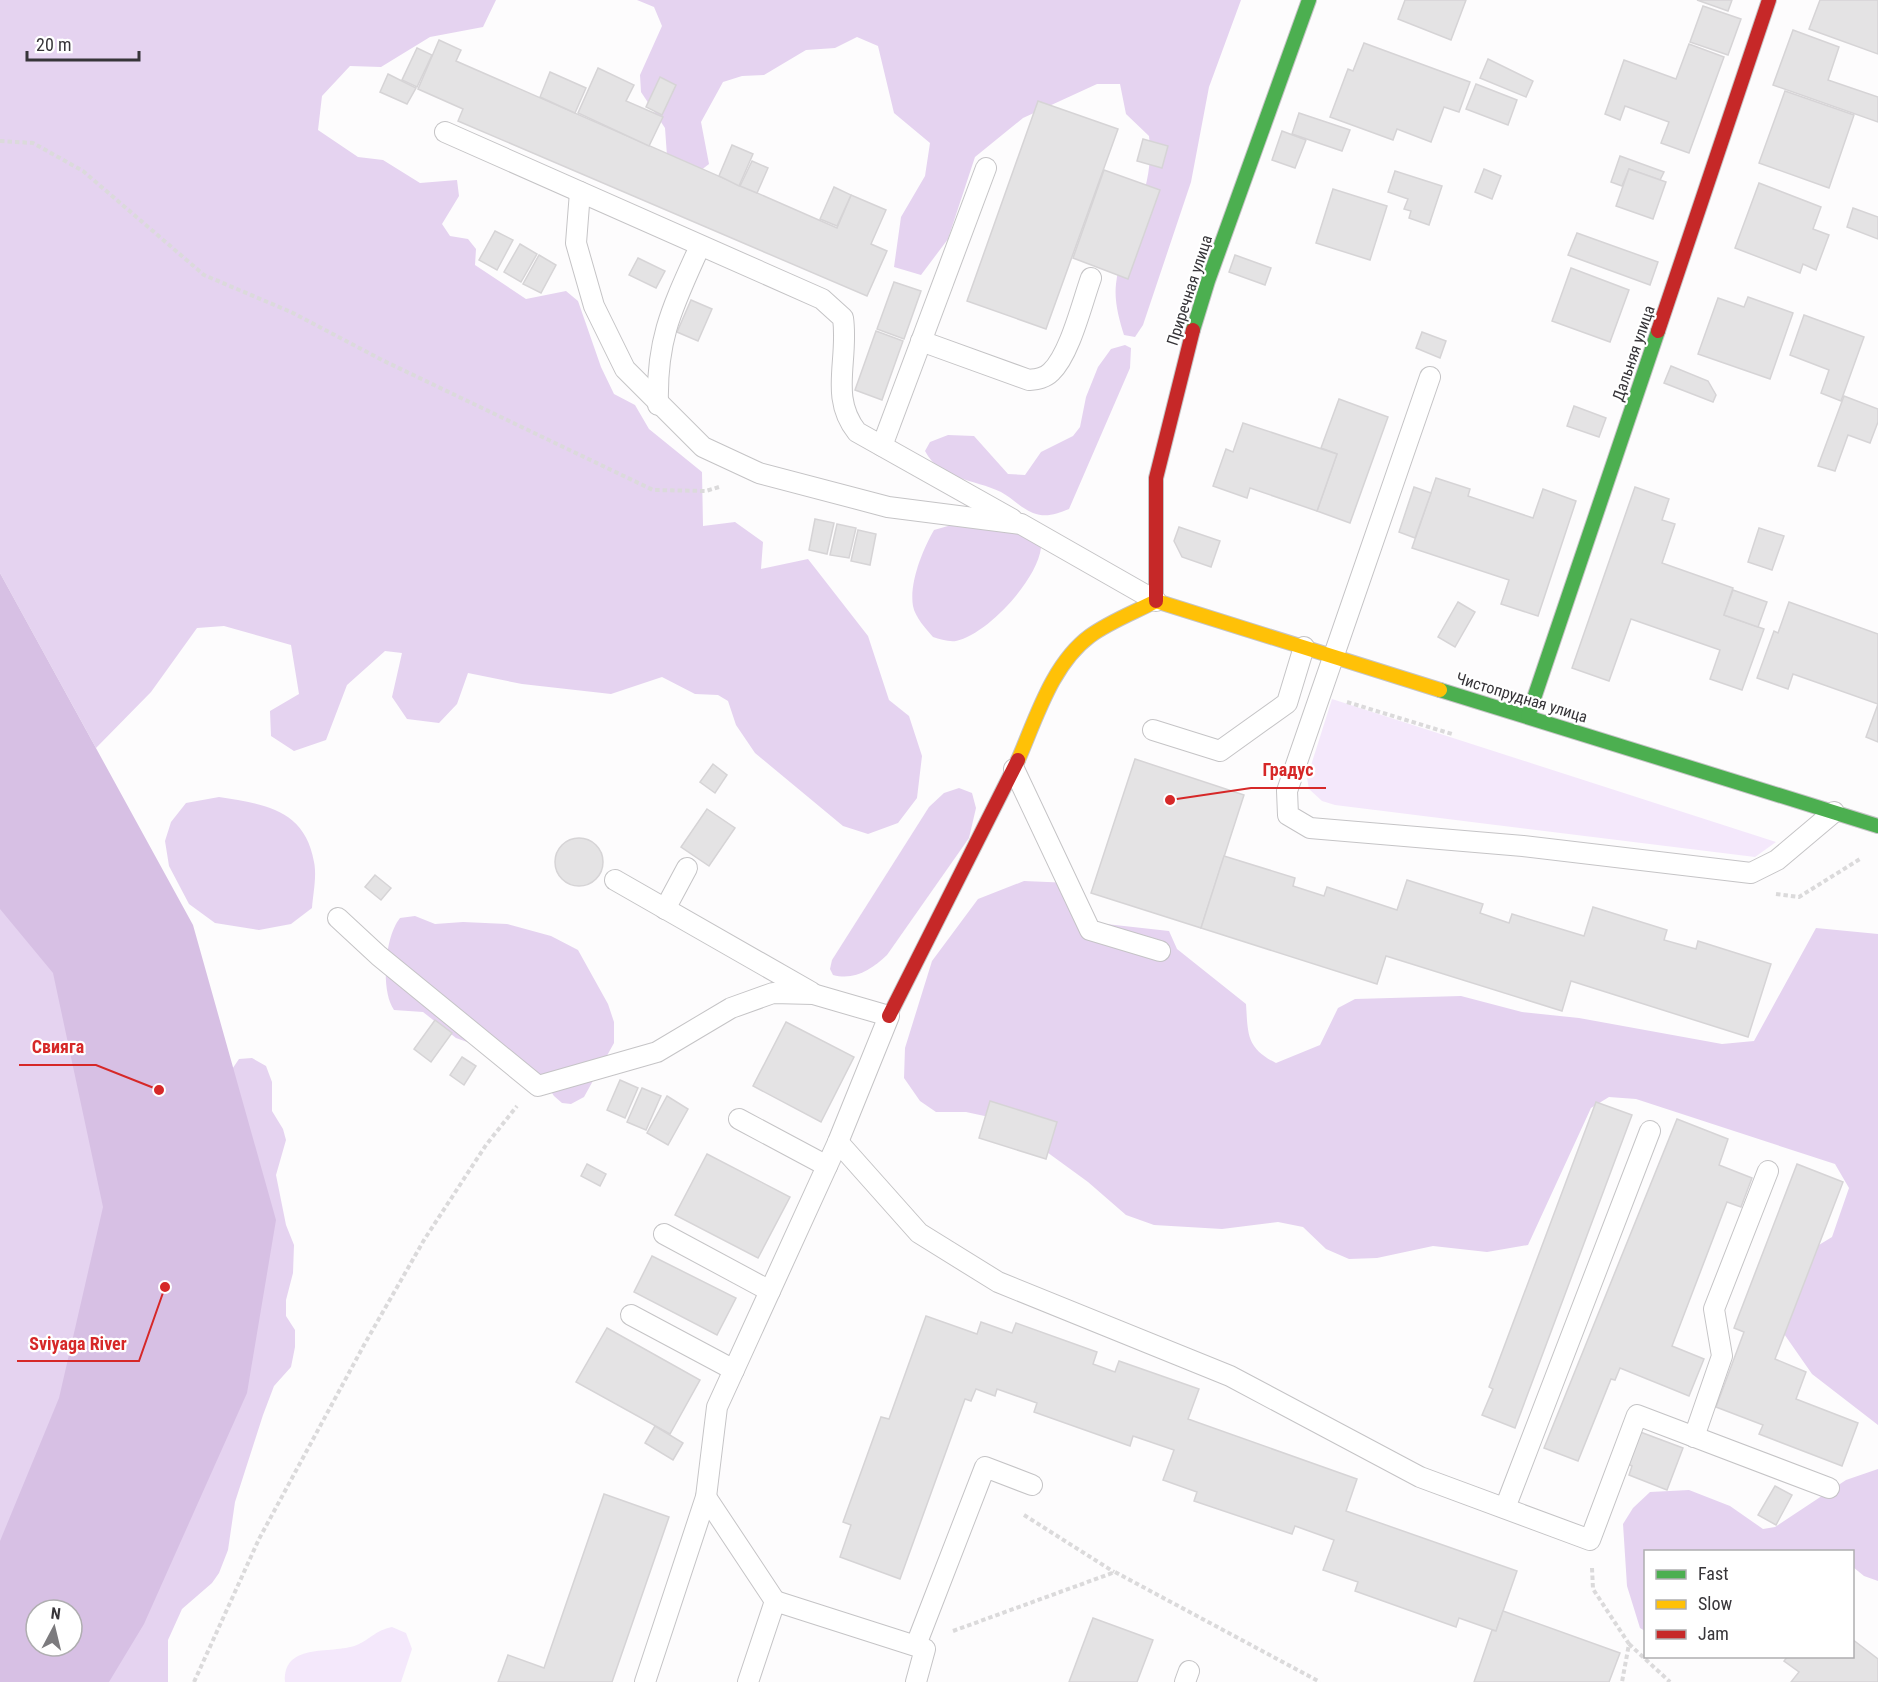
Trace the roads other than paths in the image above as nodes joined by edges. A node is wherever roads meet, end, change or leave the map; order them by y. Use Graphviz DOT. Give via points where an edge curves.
graph roads {
  1 [pos="1309,0"];
  2 [pos="1769,0"];
  3 [pos="445,132"];
  4 [pos="986,168"];
  5 [pos="580,192"];
  6 [pos="700,246"];
  7 [pos="1090,278"];
  8 [pos="921,341"];
  9 [pos="1430,377"];
  10 [pos="658,405"];
  11 [pos="882,446"];
  12 [pos="1021,524"];
  13 [pos="1156,601"];
  14 [pos="1304,647"];
  15 [pos="1335,657"];
  16 [pos="1528,716"];
  17 [pos="1153,730"];
  18 [pos="1014,769"];
  19 [pos="1834,812"];
  20 [pos="1878,826"];
  21 [pos="687,868"];
  22 [pos="615,880"];
  23 [pos="665,909"];
  24 [pos="338,918"];
  25 [pos="1160,951"];
  26 [pos="813,994"];
  27 [pos="889,1016"];
  28 [pos="739,1119"];
  29 [pos="1650,1131"];
  30 [pos="838,1142"];
  31 [pos="827,1166"];
  32 [pos="1768,1171"];
  33 [pos="664,1234"];
  34 [pos="770,1291"];
  35 [pos="631,1315"];
  36 [pos="734,1370"];
  37 [pos="1694,1437"];
  38 [pos="1032,1485"];
  39 [pos="1829,1488"];
  40 [pos="706,1497"];
  41 [pos="1505,1508"];
  42 [pos="776,1601"];
  43 [pos="920,1647"];
  44 [pos="645,1682"];
  45 [pos="748,1682"];
  46 [pos="916,1682"];
  1 -- 13 [label="street, Приречная улица" via="1208,281 1184,360 1156,478"];
  2 -- 16 [label="street, Дальняя улица"];
  3 -- 5 [label="lane"];
  4 -- 8 [label="lane"];
  5 -- 6 [label="lane"];
  5 -- 10 [label="lane" via="576,243 594,306 625,369"];
  6 -- 10 [label="lane" via="664,331 657,369"];
  6 -- 11 [label="lane" via="822,299 843,318 846,341 840,398 846,418 857,432"];
  7 -- 8 [label="lane" via="1062,356 1041,379 1029,380"];
  8 -- 11 [label="lane"];
  9 -- 15 [label="lane"];
  10 -- 12 [label="lane" via="703,447 759,473 888,507"];
  11 -- 12 [label="lane"];
  12 -- 13 [label="lane"];
  13 -- 14 [label="street, Чистопрудная улица"];
  13 -- 18 [label="street" via="1090,636 1068,658 1050,688"];
  14 -- 15 [label="street, Чистопрудная улица"];
  14 -- 17 [label="lane" via="1287,703 1220,751"];
  15 -- 16 [label="street, Чистопрудная улица"];
  15 -- 19 [label="lane" via="1287,791 1288,815 1310,828 1523,846 1751,873 1778,860"];
  16 -- 19 [label="street, Чистопрудная улица"];
  18 -- 25 [label="lane" via="1090,930"];
  18 -- 27 [label="street"];
  19 -- 20 [label="street, Чистопрудная улица"];
  21 -- 23 [label="lane"];
  22 -- 23 [label="lane"];
  23 -- 26 [label="lane"];
  24 -- 26 [label="lane" via="538,1086 657,1052 731,1008 773,993"];
  26 -- 27 [label="lane"];
  27 -- 30 [label="lane"];
  28 -- 31 [label="lane"];
  29 -- 41 [label="lane"];
  30 -- 31 [label="lane"];
  30 -- 41 [label="lane" via="919,1233 999,1282 1230,1376 1420,1477"];
  31 -- 34 [label="lane"];
  32 -- 37 [label="lane" via="1714,1309 1722,1356"];
  33 -- 34 [label="lane"];
  34 -- 36 [label="lane"];
  35 -- 36 [label="lane"];
  36 -- 40 [label="lane" via="717,1407"];
  37 -- 39 [label="lane"];
  37 -- 41 [label="lane" via="1637,1415 1590,1540"];
  38 -- 43 [label="lane" via="985,1467"];
  40 -- 42 [label="lane"];
  40 -- 44 [label="lane"];
  42 -- 43 [label="lane"];
  42 -- 45 [label="lane"];
  43 -- 46 [label="lane"];
}
